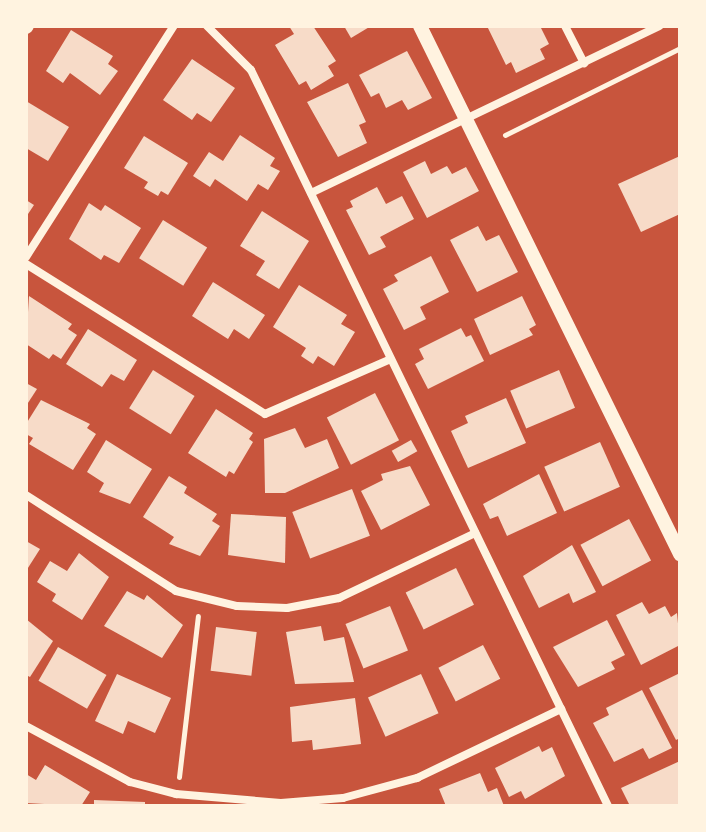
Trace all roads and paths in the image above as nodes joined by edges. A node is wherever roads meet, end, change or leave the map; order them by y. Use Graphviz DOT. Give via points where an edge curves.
graph roads {
  1 [pos="174,26"];
  2 [pos="207,26"];
  3 [pos="420,26"];
  4 [pos="565,26"];
  5 [pos="659,26"];
  6 [pos="680,48"];
  7 [pos="584,63"];
  8 [pos="468,115"];
  9 [pos="505,135"];
  10 [pos="311,193"];
  11 [pos="26,257"];
  12 [pos="26,264"];
  13 [pos="391,359"];
  14 [pos="26,495"];
  15 [pos="475,533"];
  16 [pos="680,554"];
  17 [pos="200,599"];
  18 [pos="561,709"];
  19 [pos="26,726"];
  20 [pos="176,794"];
  21 [pos="608,806"];
  1 -- 11 [label="street"];
  2 -- 10 [label="street" via="251,70"];
  3 -- 8 [label="street"];
  4 -- 7 [label="street"];
  5 -- 7 [label="street"];
  6 -- 9 [label="path"];
  7 -- 8 [label="street"];
  8 -- 10 [label="street"];
  8 -- 16 [label="street"];
  10 -- 13 [label="street"];
  12 -- 13 [label="street" via="265,414"];
  13 -- 15 [label="street"];
  14 -- 17 [label="street" via="144,572"];
  15 -- 17 [label="street" via="339,598 287,608"];
  15 -- 18 [label="street"];
  17 -- 20 [label="path"];
  18 -- 20 [label="street" via="417,778 343,798 281,803"];
  18 -- 21 [label="street"];
  19 -- 20 [label="street" via="130,782"];
}
